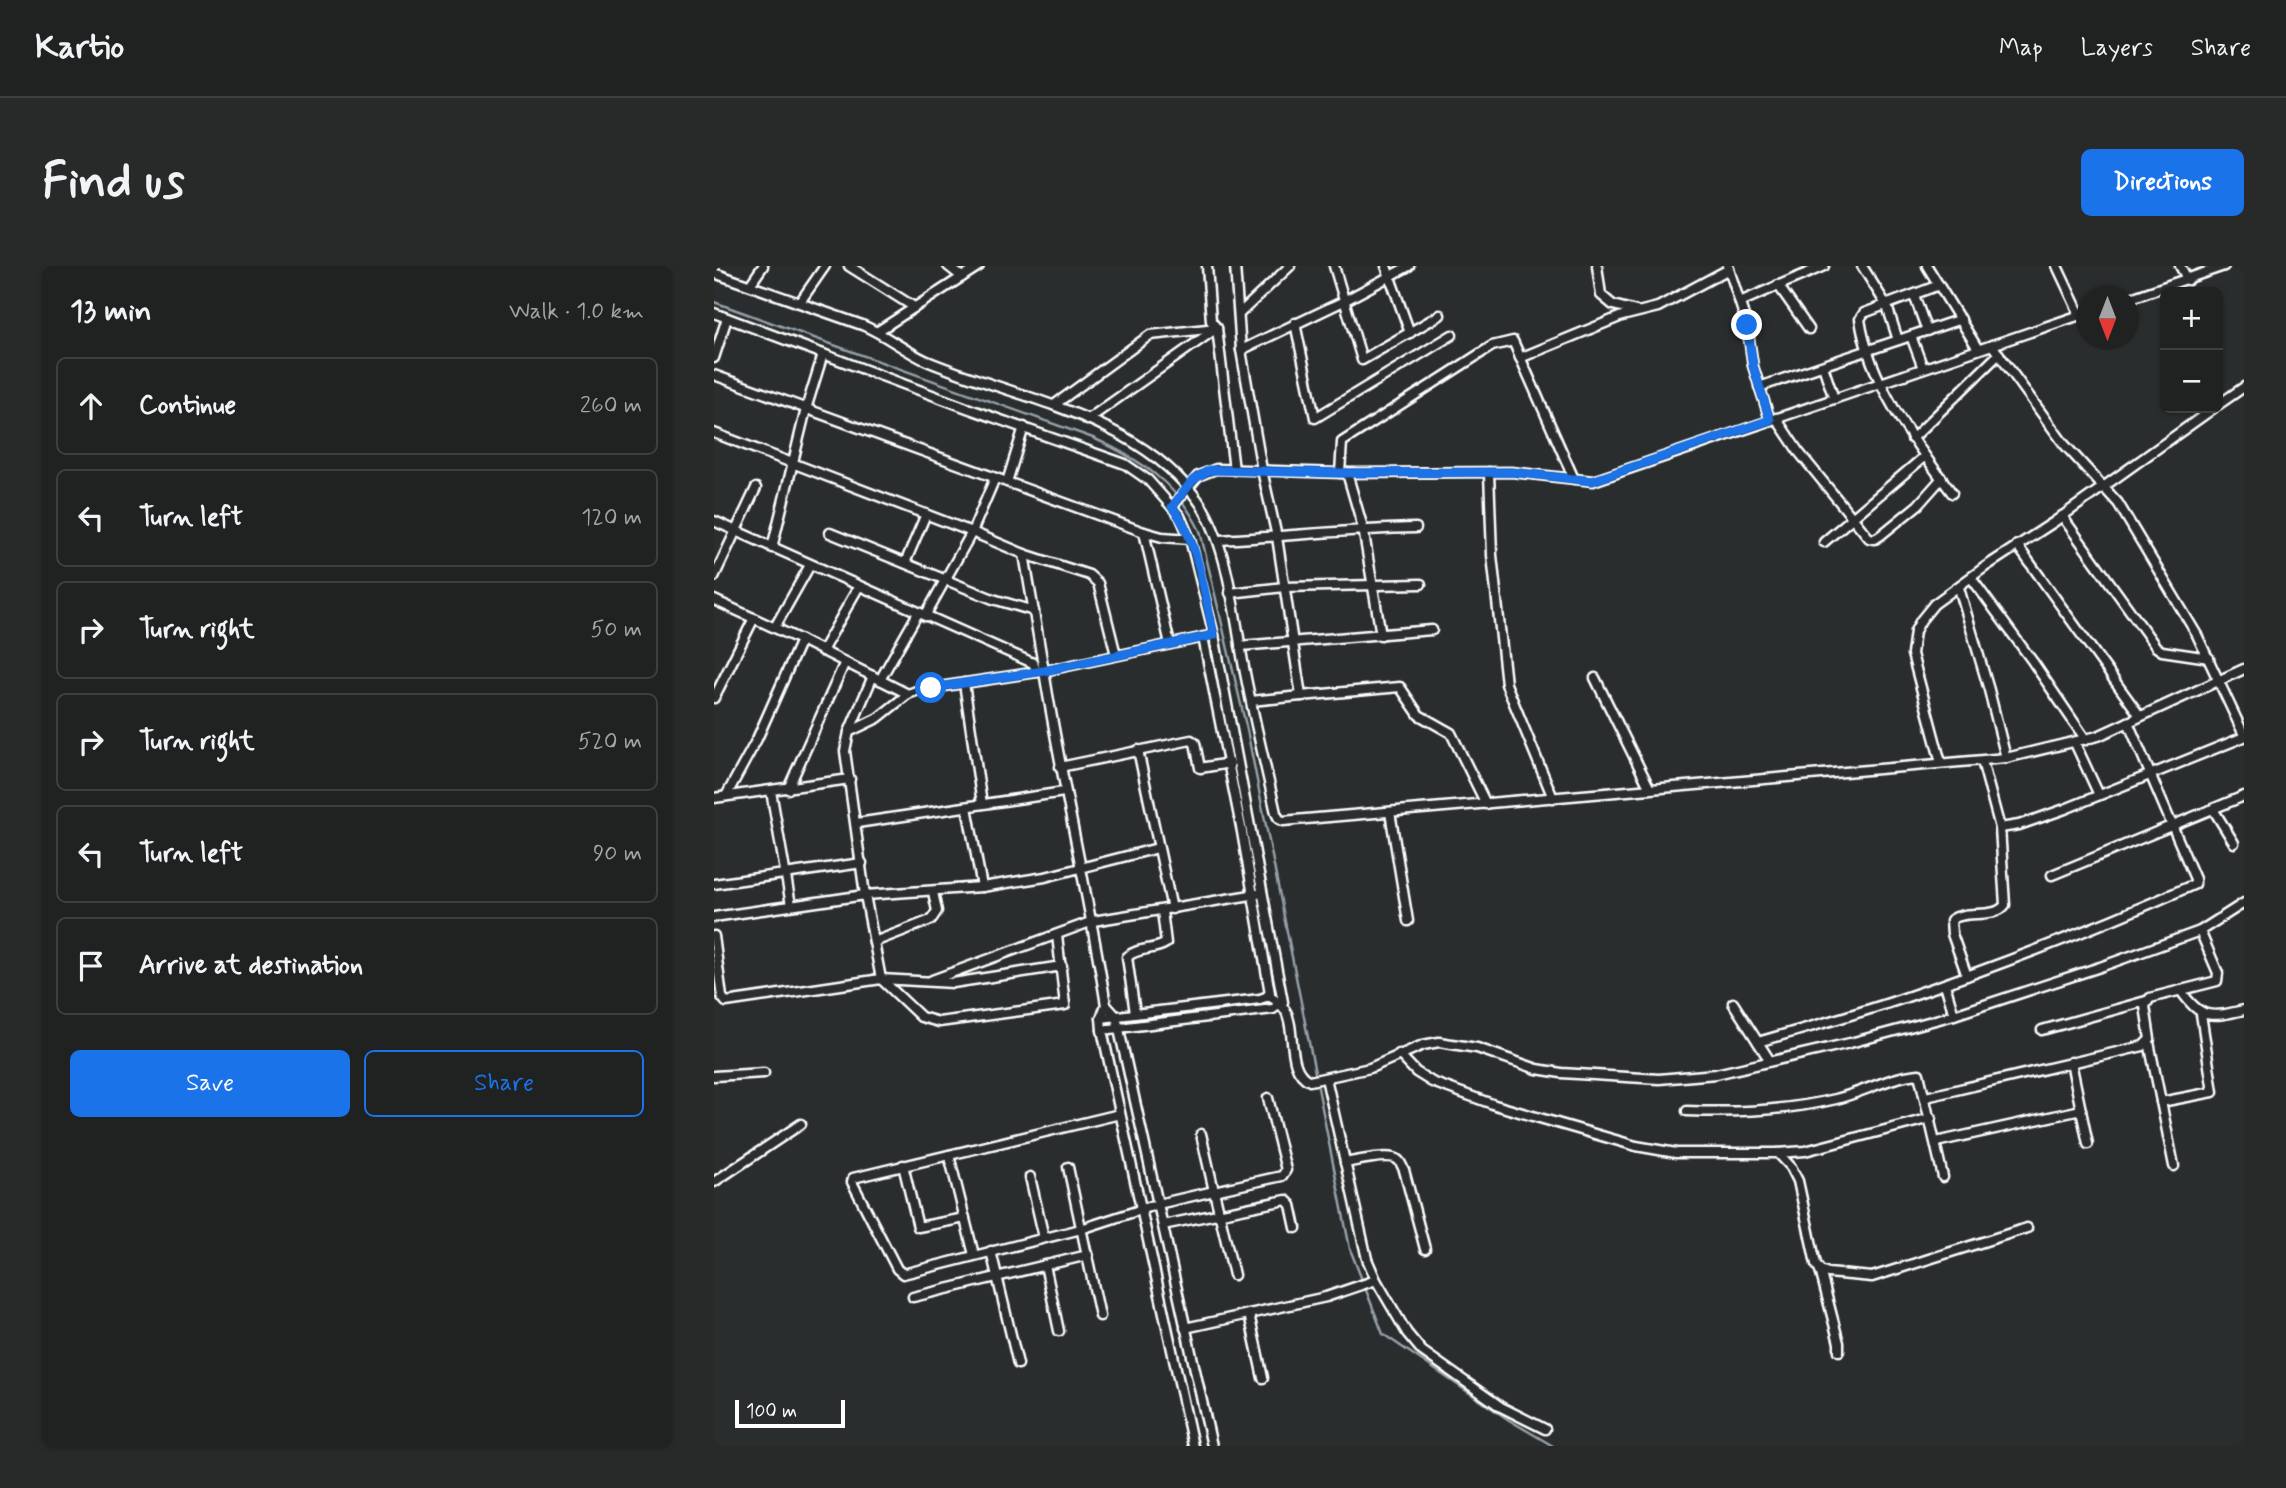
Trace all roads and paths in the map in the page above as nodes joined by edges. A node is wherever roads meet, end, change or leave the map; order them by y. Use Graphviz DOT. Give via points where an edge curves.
graph roads {
  1 [pos="763,266"];
  2 [pos="825,266"];
  3 [pos="849,266"];
  4 [pos="948,266"];
  5 [pos="979,266"];
  6 [pos="1208,266"];
  7 [pos="1235,266"];
  8 [pos="1290,266"];
  9 [pos="1335,266"];
  10 [pos="1386,266"];
  11 [pos="1409,266"];
  12 [pos="1597,266"];
  13 [pos="1824,266"];
  14 [pos="1862,266"];
  15 [pos="1927,266"];
  16 [pos="2057,266"];
  17 [pos="2180,266"];
  18 [pos="2224,266"];
  19 [pos="1729,268"];
  20 [pos="719,271"];
  21 [pos="962,276"];
  22 [pos="1389,276"];
  23 [pos="2188,280"];
  24 [pos="750,285"];
  25 [pos="1778,285"];
  26 [pos="1940,285"];
  27 [pos="1914,295"];
  28 [pos="2139,296"];
  29 [pos="1343,301"];
  30 [pos="2076,301"];
  31 [pos="800,302"];
  32 [pos="1740,302"];
  33 [pos="1887,306"];
  34 [pos="915,307"];
  35 [pos="1639,312"];
  36 [pos="714,313"];
  37 [pos="1240,313"];
  38 [pos="1440,315"];
  39 [pos="2076,316"];
  40 [pos="727,318"];
  41 [pos="1961,319"];
  42 [pos="1295,323"];
  43 [pos="1217,328"];
  44 [pos="1809,329"];
  45 [pos="878,331"];
  46 [pos="1927,331"];
  47 [pos="1410,333"];
  48 [pos="1452,335"];
  49 [pos="1912,336"];
  50 [pos="1898,340"];
  51 [pos="1992,345"];
  52 [pos="1978,349"];
  53 [pos="1241,350"];
  54 [pos="1869,350"];
  55 [pos="822,354"];
  56 [pos="1999,354"];
  57 [pos="714,358"];
  58 [pos="1520,358"];
  59 [pos="1823,366"];
  60 [pos="1923,368"];
  61 [pos="714,375"];
  62 [pos="1882,383"];
  63 [pos="1759,387"];
  64 [pos="2244,387"];
  65 [pos="1833,399"];
  66 [pos="2223,402"];
  67 [pos="1054,405"];
  68 [pos="806,409"];
  69 [pos="2208,413"];
  70 [pos="1773,419"];
  71 [pos="1087,420"];
  72 [pos="1024,427"];
  73 [pos="714,433"];
  74 [pos="1912,439"];
  75 [pos="1924,456"];
  76 [pos="793,463"];
  77 [pos="1234,470"];
  78 [pos="1262,470"];
  79 [pos="1489,472"];
  80 [pos="1344,473"];
  81 [pos="995,478"];
  82 [pos="1941,478"];
  83 [pos="1574,479"];
  84 [pos="1007,482"];
  85 [pos="2104,487"];
  86 [pos="756,488"];
  87 [pos="1188,488"];
  88 [pos="1952,493"];
  89 [pos="1172,507"];
  90 [pos="926,514"];
  91 [pos="2062,516"];
  92 [pos="1853,519"];
  93 [pos="714,521"];
  94 [pos="1363,528"];
  95 [pos="1416,528"];
  96 [pos="737,531"];
  97 [pos="972,532"];
  98 [pos="1144,532"];
  99 [pos="830,533"];
  100 [pos="1277,537"];
  101 [pos="1190,539"];
  102 [pos="1218,540"];
  103 [pos="1824,542"];
  104 [pos="2017,545"];
  105 [pos="772,548"];
  106 [pos="1024,554"];
  107 [pos="905,563"];
  108 [pos="810,565"];
  109 [pos="714,577"];
  110 [pos="1972,579"];
  111 [pos="947,580"];
  112 [pos="1421,584"];
  113 [pos="859,586"];
  114 [pos="1374,586"];
  115 [pos="1284,587"];
  116 [pos="1959,588"];
  117 [pos="1230,593"];
  118 [pos="714,600"];
  119 [pos="1034,611"];
  120 [pos="922,614"];
  121 [pos="754,618"];
  122 [pos="775,627"];
  123 [pos="1432,630"];
  124 [pos="1214,635"];
  125 [pos="1381,635"];
  126 [pos="1203,638"];
  127 [pos="801,640"];
  128 [pos="1294,641"];
  129 [pos="1170,643"];
  130 [pos="1240,646"];
  131 [pos="822,651"];
  132 [pos="1116,655"];
  133 [pos="2209,658"];
  134 [pos="845,662"];
  135 [pos="2244,669"];
  136 [pos="1040,672"];
  137 [pos="876,678"];
  138 [pos="1595,678"];
  139 [pos="2219,679"];
  140 [pos="964,683"];
  141 [pos="908,694"];
  142 [pos="1301,696"];
  143 [pos="714,698"];
  144 [pos="1251,701"];
  145 [pos="2140,716"];
  146 [pos="2128,722"];
  147 [pos="849,732"];
  148 [pos="2244,736"];
  149 [pos="2086,740"];
  150 [pos="2075,743"];
  151 [pos="1138,750"];
  152 [pos="2006,758"];
  153 [pos="1238,761"];
  154 [pos="1982,761"];
  155 [pos="1941,763"];
  156 [pos="1228,764"];
  157 [pos="1060,767"];
  158 [pos="2150,774"];
  159 [pos="850,779"];
  160 [pos="788,789"];
  161 [pos="1650,789"];
  162 [pos="771,791"];
  163 [pos="1064,792"];
  164 [pos="2099,795"];
  165 [pos="726,796"];
  166 [pos="2244,796"];
  167 [pos="714,798"];
  168 [pos="1553,798"];
  169 [pos="982,804"];
  170 [pos="1486,804"];
  171 [pos="967,807"];
  172 [pos="2213,809"];
  173 [pos="1391,812"];
  174 [pos="857,823"];
  175 [pos="2172,826"];
  176 [pos="2000,828"];
  177 [pos="2234,843"];
  178 [pos="1158,848"];
  179 [pos="862,863"];
  180 [pos="1081,868"];
  181 [pos="786,875"];
  182 [pos="2053,875"];
  183 [pos="714,884"];
  184 [pos="982,887"];
  185 [pos="933,892"];
  186 [pos="1263,893"];
  187 [pos="865,895"];
  188 [pos="1253,895"];
  189 [pos="791,905"];
  190 [pos="2242,908"];
  191 [pos="1172,909"];
  192 [pos="1162,911"];
  193 [pos="714,917"];
  194 [pos="1093,921"];
  195 [pos="1408,921"];
  196 [pos="2200,930"];
  197 [pos="1057,935"];
  198 [pos="714,936"];
  199 [pos="874,942"];
  200 [pos="1062,966"];
  201 [pos="1967,976"];
  202 [pos="881,979"];
  203 [pos="926,983"];
  204 [pos="1945,984"];
  205 [pos="2181,991"];
  206 [pos="1268,995"];
  207 [pos="723,1000"];
  208 [pos="2146,1001"];
  209 [pos="1733,1003"];
  210 [pos="714,1004"];
  211 [pos="1106,1005"];
  212 [pos="1281,1005"];
  213 [pos="2244,1010"];
  214 [pos="1135,1013"];
  215 [pos="2201,1014"];
  216 [pos="1954,1015"];
  217 [pos="1116,1016"];
  218 [pos="1101,1018"];
  219 [pos="1118,1028"];
  220 [pos="1102,1030"];
  221 [pos="2042,1030"];
  222 [pos="1758,1042"];
  223 [pos="2148,1042"];
  224 [pos="1399,1054"];
  225 [pos="1770,1061"];
  226 [pos="2070,1062"];
  227 [pos="764,1073"];
  228 [pos="714,1076"];
  229 [pos="1320,1079"];
  230 [pos="1926,1097"];
  231 [pos="1268,1098"];
  232 [pos="2161,1102"];
  233 [pos="2081,1110"];
  234 [pos="1687,1111"];
  235 [pos="1120,1114"];
  236 [pos="1931,1118"];
  237 [pos="801,1124"];
  238 [pos="1201,1134"];
  239 [pos="1936,1142"];
  240 [pos="2088,1144"];
  241 [pos="1778,1153"];
  242 [pos="949,1155"];
  243 [pos="1345,1163"];
  244 [pos="903,1165"];
  245 [pos="2174,1166"];
  246 [pos="1068,1167"];
  247 [pos="1030,1177"];
  248 [pos="1943,1177"];
  249 [pos="714,1182"];
  250 [pos="1214,1191"];
  251 [pos="1158,1204"];
  252 [pos="1141,1210"];
  253 [pos="1220,1213"];
  254 [pos="965,1218"];
  255 [pos="1163,1225"];
  256 [pos="1296,1228"];
  257 [pos="2027,1228"];
  258 [pos="1081,1229"];
  259 [pos="1044,1238"];
  260 [pos="1425,1249"];
  261 [pos="991,1251"];
  262 [pos="974,1255"];
  263 [pos="1088,1255"];
  264 [pos="1045,1265"];
  265 [pos="1820,1270"];
  266 [pos="1234,1275"];
  267 [pos="997,1276"];
  268 [pos="1372,1281"];
  269 [pos="913,1297"];
  270 [pos="1249,1314"];
  271 [pos="1100,1316"];
  272 [pos="1185,1328"];
  273 [pos="1059,1331"];
  274 [pos="1839,1351"];
  275 [pos="1018,1364"];
  276 [pos="1263,1378"];
  277 [pos="1201,1401"];
  278 [pos="1184,1405"];
  279 [pos="1545,1429"];
  280 [pos="1193,1446"];
  281 [pos="1212,1446"];
  1 -- 24 [label="street"];
  2 -- 31 [label="street"];
  3 -- 34 [label="street"];
  4 -- 21 [label="street"];
  5 -- 21 [label="street"];
  6 -- 43 [label="street" via="1211,321"];
  7 -- 37 [label="street"];
  8 -- 37 [label="street"];
  9 -- 29 [label="street"];
  10 -- 22 [label="street"];
  11 -- 22 [label="street"];
  12 -- 35 [label="street" via="1601,295 1613,305"];
  13 -- 25 [label="street"];
  14 -- 33 [label="street"];
  15 -- 26 [label="street"];
  16 -- 30 [label="street"];
  17 -- 23 [label="street"];
  18 -- 23 [label="street"];
  19 -- 32 [label="street"];
  19 -- 35 [label="street" via="1658,307"];
  20 -- 24 [label="street"];
  21 -- 34 [label="street"];
  22 -- 29 [label="street"];
  22 -- 47 [label="street"];
  23 -- 28 [label="street"];
  24 -- 31 [label="street"];
  25 -- 32 [label="street"];
  25 -- 44 [label="street"];
  26 -- 27 [label="street"];
  26 -- 41 [label="street"];
  27 -- 33 [label="street"];
  27 -- 46 [label="street"];
  29 -- 42 [label="street"];
  29 -- 47 [label="street" via="1362,360"];
  31 -- 45 [label="street"];
  32 -- 63 [label="street"];
  33 -- 50 [label="street"];
  33 -- 54 [label="street" via="1864,313 1860,319"];
  34 -- 45 [label="street"];
  35 -- 58 [label="street"];
  36 -- 40 [label="street"];
  37 -- 53 [label="street"];
  38 -- 47 [label="street"];
  39 -- 51 [label="street"];
  40 -- 55 [label="street"];
  40 -- 57 [label="street"];
  41 -- 46 [label="street"];
  41 -- 52 [label="street"];
  42 -- 48 [label="street" via="1315,418"];
  42 -- 53 [label="street"];
  43 -- 67 [label="street" via="1150,335"];
  43 -- 71 [label="street"];
  43 -- 77 [label="street"];
  45 -- 67 [label="street" via="927,361"];
  46 -- 49 [label="street"];
  49 -- 50 [label="street"];
  49 -- 60 [label="street"];
  50 -- 54 [label="street"];
  51 -- 52 [label="street"];
  51 -- 56 [label="street"];
  52 -- 60 [label="street"];
  53 -- 78 [label="street"];
  54 -- 59 [label="street"];
  54 -- 62 [label="street"];
  55 -- 68 [label="street"];
  55 -- 72 [label="street"];
  56 -- 74 [label="street"];
  56 -- 85 [label="street" via="2064,444"];
  58 -- 80 [label="street" via="1513,341 1492,346 1394,407 1342,442"];
  58 -- 83 [label="street"];
  59 -- 63 [label="street"];
  59 -- 65 [label="street"];
  60 -- 62 [label="street"];
  61 -- 68 [label="street"];
  62 -- 65 [label="street"];
  62 -- 74 [label="street"];
  63 -- 70 [label="street"];
  64 -- 66 [label="street"];
  65 -- 70 [label="street"];
  67 -- 71 [label="street"];
  68 -- 76 [label="street"];
  68 -- 81 [label="street"];
  69 -- 85 [label="street"];
  70 -- 83 [label="street" via="1592,481"];
  70 -- 92 [label="street"];
  71 -- 87 [label="street" via="1150,451"];
  72 -- 84 [label="street"];
  72 -- 89 [label="street" via="1125,464 1148,480"];
  73 -- 76 [label="street"];
  74 -- 75 [label="street"];
  75 -- 82 [label="street"];
  75 -- 92 [label="street"];
  76 -- 90 [label="street"];
  76 -- 105 [label="street"];
  77 -- 78 [label="street"];
  77 -- 87 [label="street" via="1209,470"];
  78 -- 80 [label="street"];
  78 -- 100 [label="street"];
  79 -- 80 [label="street"];
  79 -- 83 [label="street"];
  79 -- 168 [label="street" via="1492,555 1506,684"];
  80 -- 94 [label="street"];
  81 -- 84 [label="street"];
  81 -- 97 [label="street"];
  82 -- 88 [label="street"];
  82 -- 92 [label="street" via="1919,505 1875,538 1869,538"];
  84 -- 98 [label="street"];
  85 -- 91 [label="street"];
  85 -- 133 [label="street" via="2118,503"];
  86 -- 96 [label="street"];
  87 -- 89 [label="street"];
  87 -- 102 [label="street"];
  89 -- 101 [label="street"];
  90 -- 97 [label="street"];
  90 -- 107 [label="street"];
  91 -- 104 [label="street"];
  91 -- 133 [label="street" via="2156,647"];
  92 -- 103 [label="street"];
  93 -- 96 [label="street"];
  94 -- 95 [label="street"];
  94 -- 100 [label="street"];
  94 -- 114 [label="street"];
  96 -- 105 [label="street"];
  96 -- 109 [label="street"];
  97 -- 106 [label="street"];
  97 -- 111 [label="street"];
  98 -- 101 [label="street"];
  98 -- 129 [label="street"];
  99 -- 107 [label="street"];
  100 -- 102 [label="street"];
  100 -- 115 [label="street"];
  101 -- 124 [label="street"];
  102 -- 117 [label="street"];
  104 -- 110 [label="street"];
  104 -- 145 [label="street"];
  105 -- 108 [label="street"];
  106 -- 119 [label="street"];
  106 -- 132 [label="street" via="1095,579"];
  107 -- 111 [label="street"];
  108 -- 113 [label="street"];
  108 -- 122 [label="street"];
  110 -- 116 [label="street"];
  110 -- 149 [label="street"];
  111 -- 119 [label="street"];
  111 -- 120 [label="street"];
  112 -- 114 [label="street"];
  113 -- 120 [label="street"];
  113 -- 131 [label="street"];
  114 -- 115 [label="street"];
  114 -- 125 [label="street"];
  115 -- 117 [label="street"];
  115 -- 128 [label="street"];
  116 -- 152 [label="street"];
  116 -- 155 [label="street" via="1934,604 1912,642 1914,666"];
  117 -- 130 [label="street"];
  118 -- 121 [label="street"];
  119 -- 136 [label="street"];
  120 -- 136 [label="street" via="1033,663"];
  120 -- 137 [label="street"];
  121 -- 122 [label="street"];
  121 -- 143 [label="street"];
  122 -- 127 [label="street"];
  123 -- 125 [label="street"];
  124 -- 126 [label="street"];
  124 -- 153 [label="street"];
  125 -- 128 [label="street"];
  126 -- 129 [label="street"];
  126 -- 156 [label="street"];
  127 -- 131 [label="street"];
  127 -- 165 [label="street"];
  128 -- 130 [label="street"];
  128 -- 142 [label="street"];
  129 -- 132 [label="street"];
  130 -- 144 [label="street"];
  131 -- 134 [label="street"];
  132 -- 136 [label="street"];
  133 -- 139 [label="street"];
  134 -- 137 [label="street"];
  134 -- 160 [label="street"];
  135 -- 139 [label="street"];
  136 -- 140 [label="street"];
  136 -- 157 [label="street"];
  137 -- 141 [label="street"];
  137 -- 147 [label="street"];
  138 -- 161 [label="street"];
  139 -- 145 [label="street"];
  139 -- 148 [label="street"];
  140 -- 141 [label="street"];
  140 -- 169 [label="street"];
  141 -- 147 [label="street" via="878,718"];
  142 -- 144 [label="street"];
  142 -- 170 [label="street" via="1400,687 1419,715 1451,733"];
  144 -- 173 [label="street" via="1279,819"];
  145 -- 146 [label="street"];
  146 -- 149 [label="street"];
  146 -- 158 [label="street"];
  147 -- 159 [label="street" via="845,745"];
  148 -- 158 [label="street"];
  149 -- 150 [label="street"];
  150 -- 152 [label="street"];
  150 -- 164 [label="street"];
  151 -- 156 [label="street" via="1191,740 1200,768"];
  151 -- 157 [label="street"];
  151 -- 178 [label="street"];
  152 -- 154 [label="street"];
  153 -- 156 [label="street"];
  153 -- 186 [label="street"];
  154 -- 155 [label="street"];
  154 -- 176 [label="street"];
  155 -- 161 [label="street"];
  156 -- 188 [label="street"];
  157 -- 163 [label="street"];
  158 -- 164 [label="street"];
  158 -- 175 [label="street"];
  159 -- 160 [label="street"];
  159 -- 174 [label="street"];
  160 -- 162 [label="street"];
  161 -- 168 [label="street"];
  162 -- 165 [label="street"];
  162 -- 181 [label="street"];
  163 -- 169 [label="street"];
  163 -- 180 [label="street"];
  164 -- 176 [label="street"];
  165 -- 167 [label="street"];
  166 -- 172 [label="street"];
  168 -- 170 [label="street"];
  169 -- 171 [label="street"];
  170 -- 173 [label="street"];
  171 -- 174 [label="street"];
  171 -- 184 [label="street"];
  172 -- 175 [label="street"];
  172 -- 177 [label="street"];
  173 -- 195 [label="street"];
  174 -- 179 [label="street"];
  175 -- 182 [label="street"];
  175 -- 201 [label="street" via="2195,884"];
  176 -- 201 [label="street" via="2003,909 1951,920"];
  178 -- 180 [label="street"];
  178 -- 191 [label="street"];
  179 -- 181 [label="street"];
  179 -- 187 [label="street"];
  180 -- 184 [label="street"];
  180 -- 194 [label="street"];
  181 -- 183 [label="street"];
  181 -- 189 [label="street"];
  184 -- 185 [label="street"];
  185 -- 187 [label="street"];
  185 -- 199 [label="street" via="937,911 931,920"];
  186 -- 188 [label="street"];
  186 -- 212 [label="street"];
  187 -- 189 [label="street"];
  187 -- 199 [label="street"];
  188 -- 191 [label="street"];
  188 -- 206 [label="street"];
  189 -- 193 [label="street"];
  190 -- 196 [label="street"];
  191 -- 192 [label="street"];
  192 -- 194 [label="street"];
  192 -- 214 [label="street" via="1166,943 1127,957"];
  194 -- 197 [label="street"];
  194 -- 211 [label="street"];
  196 -- 205 [label="street" via="2218,978 2214,984"];
  196 -- 216 [label="street"];
  197 -- 200 [label="street"];
  197 -- 203 [label="street"];
  198 -- 207 [label="street"];
  199 -- 202 [label="street"];
  200 -- 202 [label="street" via="1065,1005 939,1022 921,1017"];
  200 -- 203 [label="street"];
  201 -- 204 [label="street"];
  202 -- 203 [label="street"];
  202 -- 207 [label="street"];
  204 -- 216 [label="street"];
  204 -- 222 [label="street"];
  205 -- 208 [label="street"];
  205 -- 215 [label="street"];
  206 -- 212 [label="street"];
  206 -- 214 [label="street"];
  207 -- 210 [label="street"];
  208 -- 221 [label="street"];
  208 -- 223 [label="street"];
  209 -- 222 [label="street"];
  211 -- 217 [label="street"];
  211 -- 218 [label="street"];
  212 -- 219 [label="street"];
  212 -- 229 [label="street" via="1297,1064 1305,1078"];
  213 -- 215 [label="street"];
  214 -- 217 [label="street"];
  215 -- 232 [label="street" via="2213,1092"];
  216 -- 225 [label="street"];
  217 -- 218 [label="street"];
  217 -- 219 [label="street"];
  218 -- 220 [label="street"];
  219 -- 220 [label="street"];
  219 -- 251 [label="street"];
  220 -- 235 [label="street"];
  222 -- 225 [label="street"];
  223 -- 226 [label="street"];
  223 -- 232 [label="street"];
  224 -- 225 [label="street" via="1423,1045 1455,1044 1549,1072 1659,1079 1706,1075"];
  224 -- 229 [label="street" via="1370,1068"];
  224 -- 241 [label="street" via="1432,1082 1636,1146 1676,1153"];
  226 -- 230 [label="street"];
  226 -- 233 [label="street"];
  227 -- 228 [label="street"];
  229 -- 243 [label="street"];
  230 -- 234 [label="street" via="1921,1077 1915,1074 1812,1104"];
  230 -- 236 [label="street"];
  231 -- 250 [label="street" via="1286,1170 1282,1176"];
  232 -- 245 [label="street"];
  233 -- 239 [label="street"];
  233 -- 240 [label="street"];
  235 -- 242 [label="street"];
  235 -- 252 [label="street"];
  236 -- 239 [label="street"];
  236 -- 241 [label="street" via="1805,1151"];
  237 -- 249 [label="street"];
  238 -- 250 [label="street"];
  239 -- 248 [label="street"];
  241 -- 265 [label="street" via="1798,1181"];
  242 -- 244 [label="street"];
  242 -- 254 [label="street"];
  243 -- 260 [label="street" via="1397,1159"];
  243 -- 268 [label="street"];
  244 -- 254 [label="street" via="918,1227"];
  244 -- 262 [label="street" via="852,1180 900,1273"];
  246 -- 258 [label="street"];
  247 -- 259 [label="street"];
  250 -- 251 [label="street"];
  250 -- 253 [label="street"];
  251 -- 252 [label="street"];
  251 -- 255 [label="street"];
  252 -- 258 [label="street"];
  252 -- 278 [label="street"];
  253 -- 255 [label="street"];
  253 -- 256 [label="street" via="1286,1200"];
  253 -- 266 [label="street"];
  254 -- 262 [label="street"];
  255 -- 272 [label="street"];
  257 -- 265 [label="street" via="1872,1277"];
  258 -- 259 [label="street"];
  258 -- 263 [label="street"];
  259 -- 261 [label="street"];
  261 -- 262 [label="street"];
  261 -- 267 [label="street"];
  263 -- 264 [label="street"];
  263 -- 271 [label="street"];
  264 -- 267 [label="street"];
  264 -- 273 [label="street"];
  265 -- 274 [label="street"];
  267 -- 269 [label="street"];
  267 -- 275 [label="street"];
  268 -- 270 [label="street"];
  268 -- 279 [label="street" via="1422,1352 1501,1407"];
  270 -- 272 [label="street"];
  270 -- 276 [label="street"];
  272 -- 277 [label="street"];
  277 -- 278 [label="street"];
  277 -- 281 [label="street"];
  278 -- 280 [label="street"];
}
